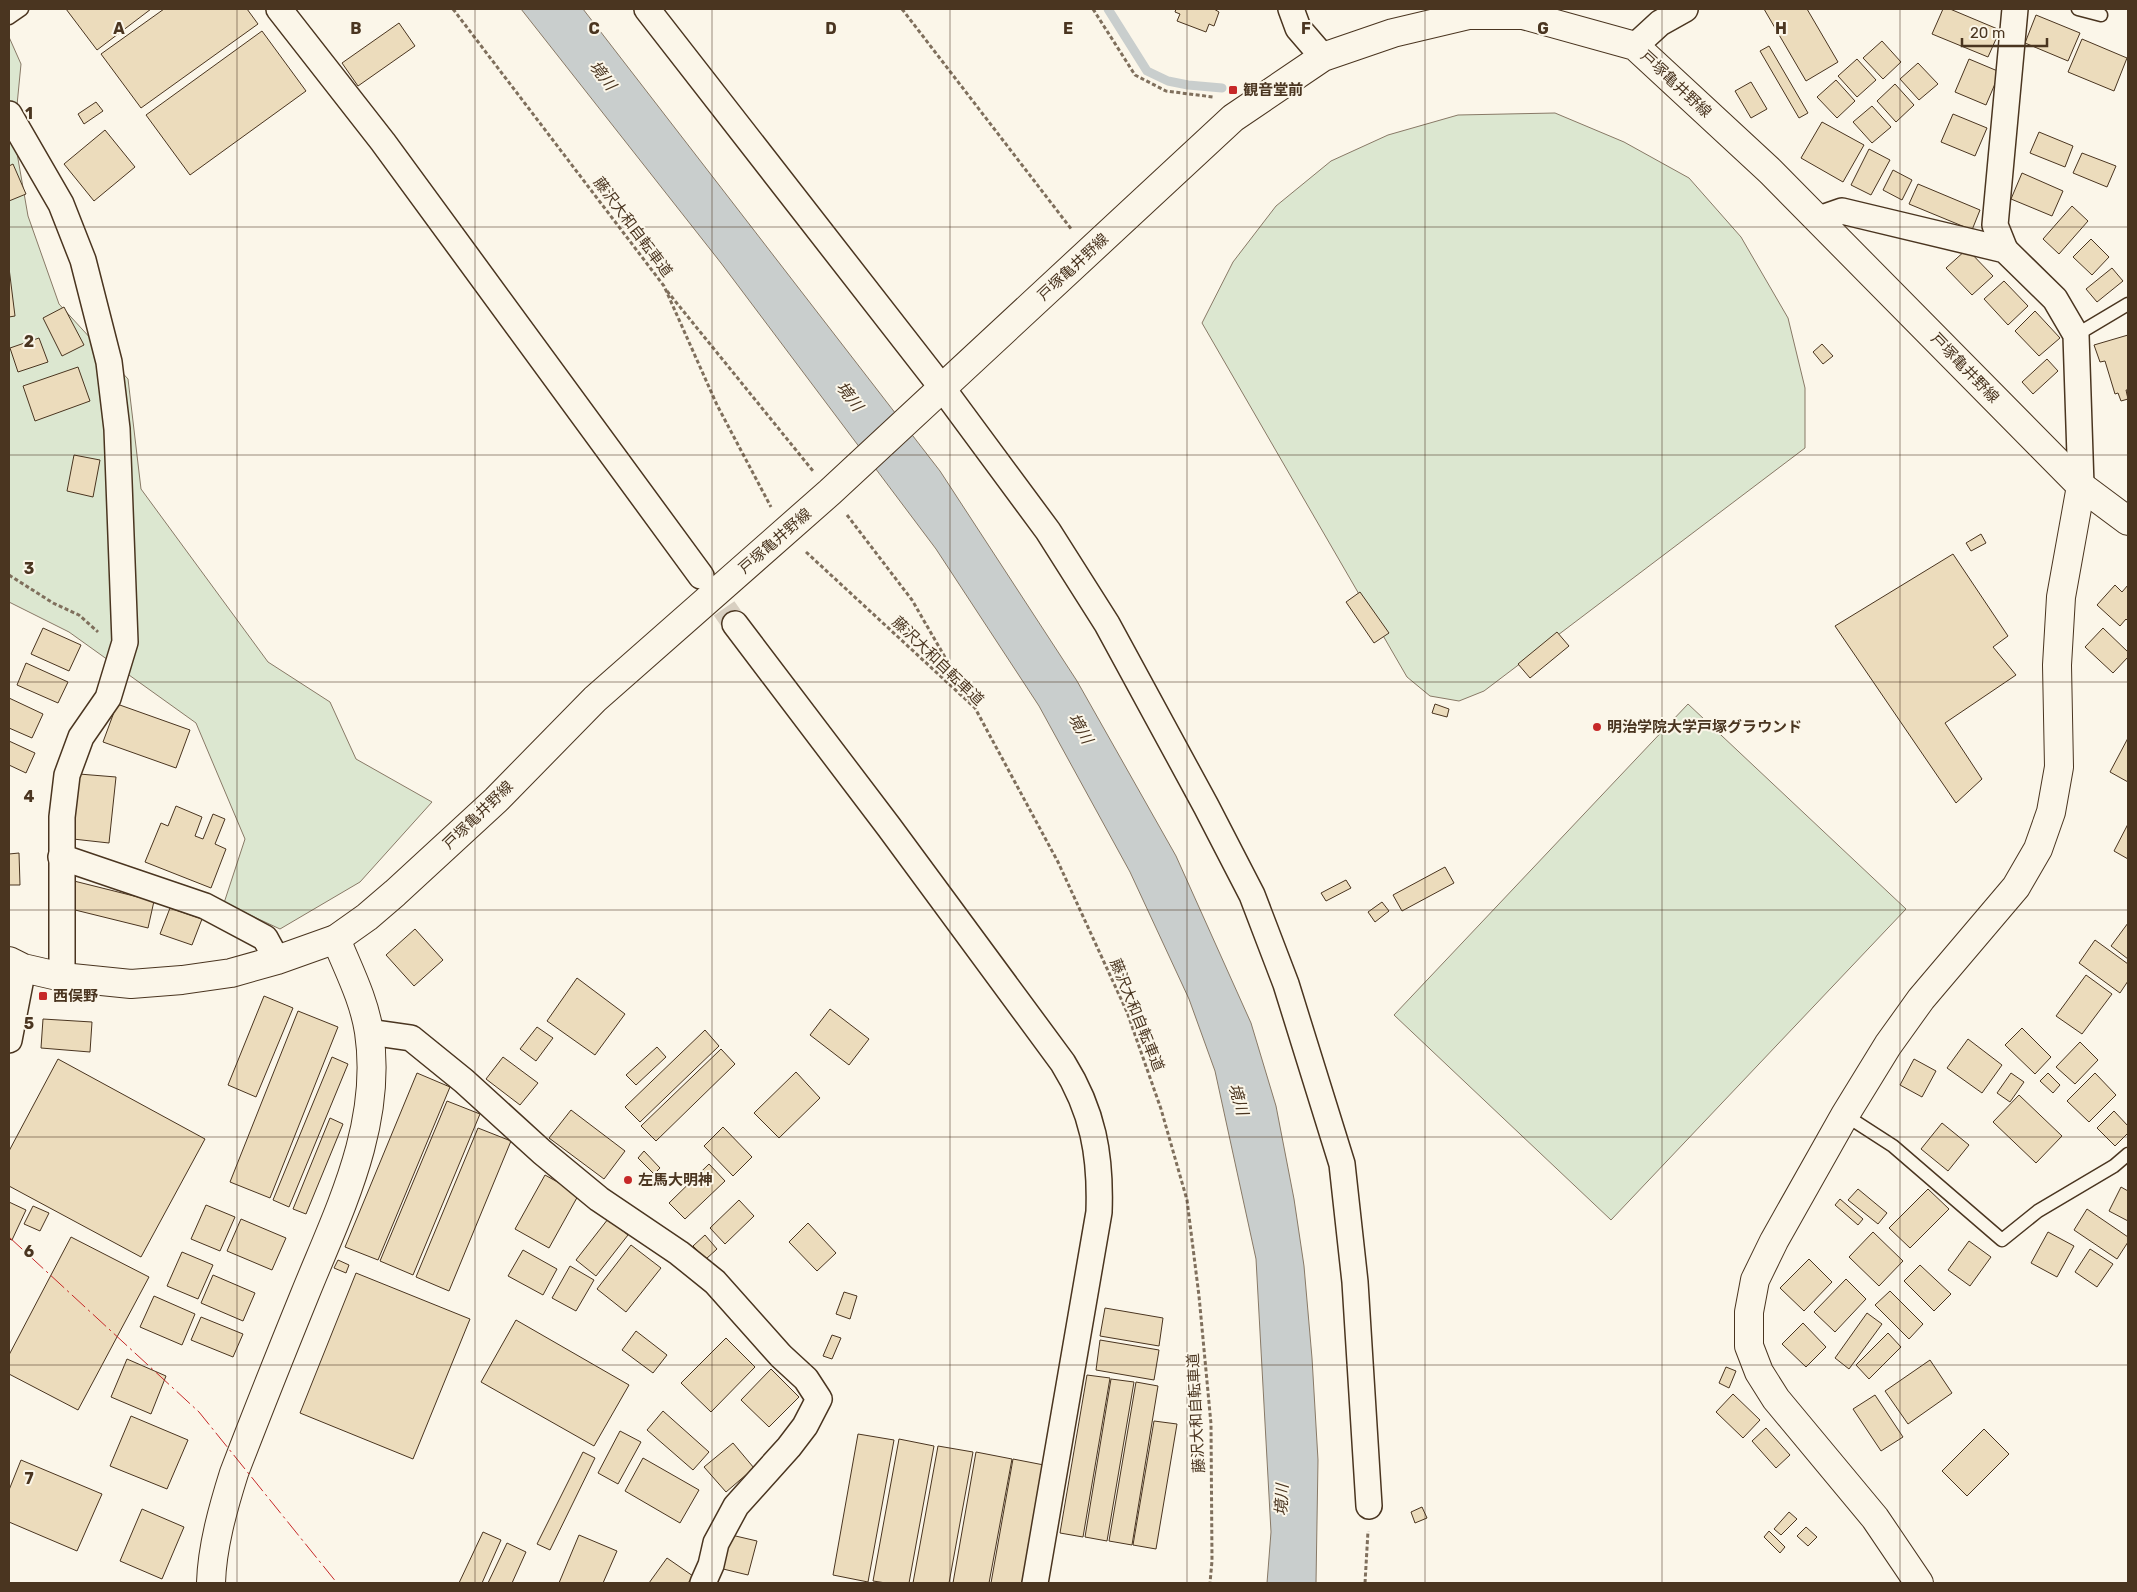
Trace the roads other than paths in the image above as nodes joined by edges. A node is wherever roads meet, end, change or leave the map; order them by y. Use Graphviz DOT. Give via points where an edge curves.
graph roads {
  1 [pos="22,9"];
  2 [pos="279,9"];
  3 [pos="647,9"];
  4 [pos="1291,9"];
  5 [pos="1685,9"];
  6 [pos="2015,9"];
  7 [pos="2078,9"];
  8 [pos="2101,15"];
  9 [pos="9,18"];
  10 [pos="1635,46"];
  11 [pos="1323,57"];
  12 [pos="9,114"];
  13 [pos="1819,219"];
  14 [pos="2005,250"];
  15 [pos="2128,304"];
  16 [pos="2076,335"];
  17 [pos="938,393"];
  18 [pos="2081,486"];
  19 [pos="2128,521"];
  20 [pos="702,576"];
  21 [pos="735,624"];
  22 [pos="61,857"];
  23 [pos="336,939"];
  24 [pos="277,960"];
  25 [pos="16,965"];
  26 [pos="62,978"];
  27 [pos="368,1032"];
  28 [pos="9,1040"];
  29 [pos="1845,1115"];
  30 [pos="2128,1154"];
  31 [pos="1369,1506"];
  32 [pos="211,1583"];
  33 [pos="703,1583"];
  34 [pos="1035,1583"];
  35 [pos="1919,1583"];
  1 -- 9 [label="lane"];
  2 -- 20 [label="street" via="383,142"];
  3 -- 17 [label="street"];
  4 -- 11 [label="street" via="1298,28"];
  5 -- 10 [label="street" via="1660,23"];
  6 -- 14 [label="street" via="1995,225"];
  7 -- 8 [label="lane"];
  10 -- 11 [label="main road, 戸塚亀井野線" via="1523,15 1469,15 1393,33"];
  10 -- 13 [label="main road, 戸塚亀井野線"];
  11 -- 17 [label="main road, 戸塚亀井野線" via="1233,118"];
  12 -- 22 [label="street" via="61,204 83,260 109,362 117,429 125,642 108,698 81,737 67,775"];
  13 -- 14 [label="street" via="1842,211"];
  13 -- 18 [label="main road, 戸塚亀井野線"];
  14 -- 16 [label="street" via="2055,299"];
  15 -- 16 [label="lane"];
  16 -- 18 [label="street"];
  17 -- 23 [label="main road, 戸塚亀井野線" via="595,699 496,800 395,893"];
  17 -- 31 [label="street" via="1048,531 1108,624 1252,895 1282,975 1342,1164 1355,1282"];
  18 -- 19 [label="main road, 戸塚亀井野線"];
  18 -- 29 [label="main road" via="2060,597 2057,665 2059,767 2051,812 2038,849 2016,887 1920,999"];
  21 -- 34 [label="street" via="1063,1062 1078,1087 1086,1111 1098,1158 1100,1212"];
  22 -- 24 [label="street" via="205,906 265,938"];
  22 -- 26 [label="street"];
  23 -- 24 [label="main road, 戸塚亀井野線"];
  23 -- 27 [label="main road" via="359,995"];
  24 -- 26 [label="main road, 戸塚亀井野線" via="231,973 182,980 132,984"];
  25 -- 26 [label="main road, 戸塚亀井野線"];
  25 -- 28 [label="street"];
  27 -- 32 [label="main road" via="369,1109 362,1147 234,1473 218,1535"];
  27 -- 33 [label="street" via="411,1038 598,1199 679,1253 715,1282 806,1379 819,1400 790,1447 736,1506 716,1543"];
  29 -- 30 [label="lane" via="1893,1146 2002,1240 2038,1212 2114,1166"];
  29 -- 35 [label="main road" via="1755,1280 1749,1312 1749,1346 1759,1372 1776,1400 1875,1518"];
}
